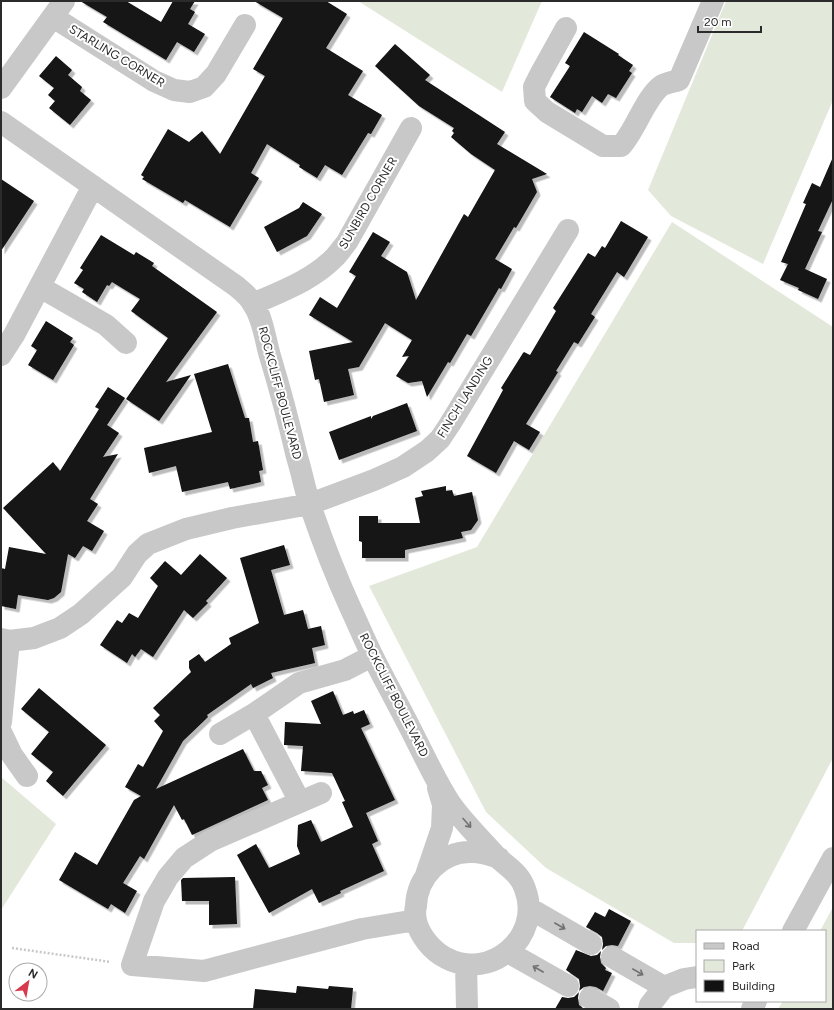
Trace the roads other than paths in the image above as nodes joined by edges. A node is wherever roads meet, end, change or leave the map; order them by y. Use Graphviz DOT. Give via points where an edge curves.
graph roads {
  1 [pos="713,1"];
  2 [pos="59,9"];
  3 [pos="245,25"];
  4 [pos="566,28"];
  5 [pos="1,88"];
  6 [pos="1,122"];
  7 [pos="411,128"];
  8 [pos="93,186"];
  9 [pos="568,230"];
  10 [pos="40,287"];
  11 [pos="254,304"];
  12 [pos="126,343"];
  13 [pos="1,355"];
  14 [pos="310,504"];
  15 [pos="5,640"];
  16 [pos="372,656"];
  17 [pos="254,714"];
  18 [pos="1,722"];
  19 [pos="1,732"];
  20 [pos="220,734"];
  21 [pos="431,768"];
  22 [pos="27,776"];
  23 [pos="321,793"];
  24 [pos="300,802"];
  25 [pos="499,858"];
  26 [pos="833,858"];
  27 [pos="426,875"];
  28 [pos="529,908"];
  29 [pos="416,920"];
  30 [pos="794,930"];
  31 [pos="590,944"];
  32 [pos="508,952"];
  33 [pos="612,957"];
  34 [pos="466,964"];
  35 [pos="696,978"];
  36 [pos="568,986"];
  37 [pos="664,987"];
  38 [pos="590,998"];
  39 [pos="467,1009"];
  40 [pos="609,1009"];
  41 [pos="648,1009"];
  1 -- 4 [label="street" via="679,80 661,86 652,96 621,146 603,146 547,112 535,101 534,88"];
  2 -- 3 [label="street, STARLING CORNER" via="154,81 174,90 190,92 204,87 216,74"];
  2 -- 5 [label="street, STARLING CORNER"];
  6 -- 8 [label="street, ROCKCLIFF BOULEVARD"];
  7 -- 11 [label="street, SUNBIRD CORNER" via="336,257 301,283"];
  8 -- 10 [label="street"];
  8 -- 11 [label="street, ROCKCLIFF BOULEVARD" via="236,286"];
  9 -- 14 [label="street, FINCH LANDING" via="440,439 403,467"];
  10 -- 12 [label="street" via="106,325"];
  10 -- 13 [label="street"];
  11 -- 14 [label="street, ROCKCLIFF BOULEVARD"];
  14 -- 15 [label="street, FINCH LANDING" via="186,529 148,544 137,554 122,577 81,614 60,628 34,638"];
  14 -- 16 [label="street, ROCKCLIFF BOULEVARD" via="340,584"];
  15 -- 18 [label="street"];
  16 -- 17 [label="street" via="345,670 299,683"];
  16 -- 21 [label="street, ROCKCLIFF BOULEVARD"];
  17 -- 20 [label="street"];
  17 -- 24 [label="street"];
  19 -- 22 [label="street" via="12,755"];
  21 -- 25 [label="street, one-way" via="451,804"];
  21 -- 27 [label="street" via="443,805 443,813 442,828"];
  23 -- 24 [label="street"];
  24 -- 29 [label="street" via="210,841 184,858 168,877 154,901 132,965 204,971 362,930"];
  25 -- 27 [label="street" via="468,851 444,859"];
  25 -- 28 [label="street" via="515,871 525,889"];
  26 -- 30 [label="street"];
  27 -- 29 [label="street" via="416,898"];
  28 -- 31 [label="street, one-way"];
  28 -- 32 [label="street" via="522,934"];
  29 -- 34 [label="street" via="422,934 436,951 445,958"];
  32 -- 34 [label="street" via="495,960 481,964"];
  36 -- 32 [label="street, one-way"];
  33 -- 37 [label="street, one-way"];
  34 -- 39 [label="street"];
  35 -- 37 [label="street" via="684,979"];
  37 -- 41 [label="street"];
  38 -- 40 [label="street"];
}
